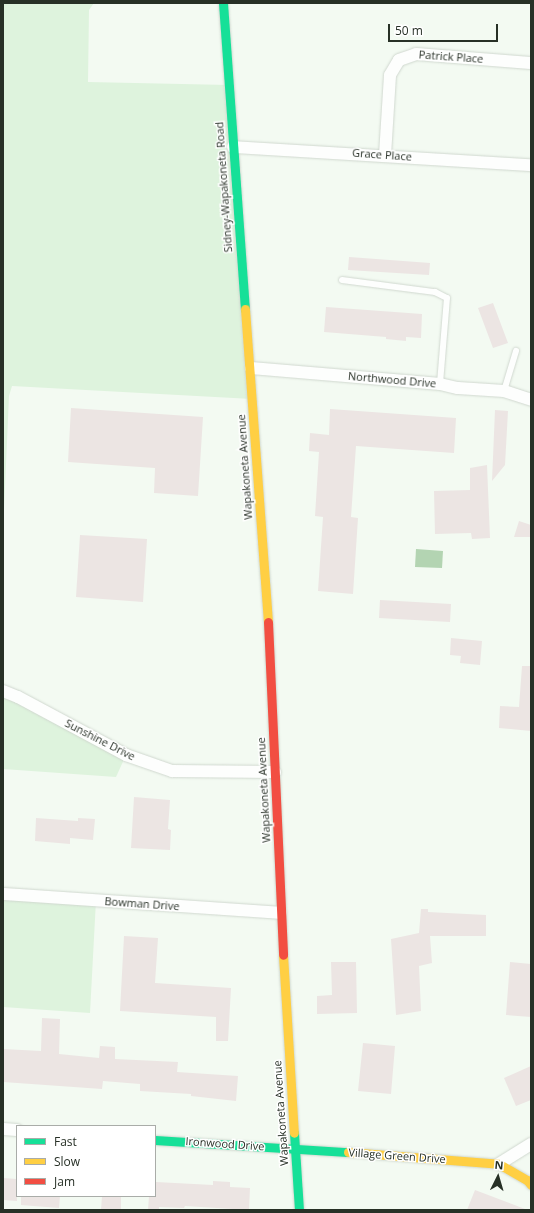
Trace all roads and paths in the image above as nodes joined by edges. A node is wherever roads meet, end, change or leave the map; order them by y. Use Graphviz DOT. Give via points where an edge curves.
graph roads {
  1 [pos="223,3"];
  2 [pos="531,62"];
  3 [pos="233,147"];
  4 [pos="385,156"];
  5 [pos="531,165"];
  6 [pos="342,280"];
  7 [pos="516,351"];
  8 [pos="251,368"];
  9 [pos="440,384"];
  10 [pos="504,391"];
  11 [pos="531,400"];
  12 [pos="3,691"];
  13 [pos="275,772"];
  14 [pos="3,894"];
  15 [pos="280,913"];
  16 [pos="3,1129"];
  17 [pos="16,1130"];
  18 [pos="156,1140"];
  19 [pos="531,1144"];
  20 [pos="296,1149"];
  21 [pos="499,1164"];
  22 [pos="531,1184"];
  23 [pos="299,1210"];
  1 -- 3 [label="main road, Sidney-Wapakoneta Road"];
  2 -- 4 [label="street, Patrick Place" via="416,54 399,60 390,75"];
  3 -- 4 [label="street, Grace Place"];
  3 -- 8 [label="main road, Sidney-Wapakoneta Road"];
  4 -- 5 [label="street, Grace Place"];
  6 -- 9 [label="lane" via="435,292 446,298"];
  7 -- 10 [label="lane"];
  8 -- 9 [label="street, Northwood Drive"];
  8 -- 13 [label="main road, Wapakoneta Avenue" via="271,660"];
  9 -- 10 [label="street, Northwood Drive" via="458,388"];
  10 -- 11 [label="street, Northwood Drive"];
  12 -- 13 [label="street, Sunshine Drive" via="126,755 172,771"];
  13 -- 15 [label="main road, Wapakoneta Avenue"];
  14 -- 15 [label="street, Bowman Drive"];
  15 -- 20 [label="main road, Wapakoneta Avenue"];
  16 -- 17 [label="street"];
  18 -- 20 [label="main road, Ironwood Drive"];
  19 -- 21 [label="street"];
  20 -- 21 [label="main road, Village Green Drive"];
  20 -- 23 [label="main road, Wapakoneta Avenue"];
  21 -- 22 [label="main road, Village Green Drive"];
}
